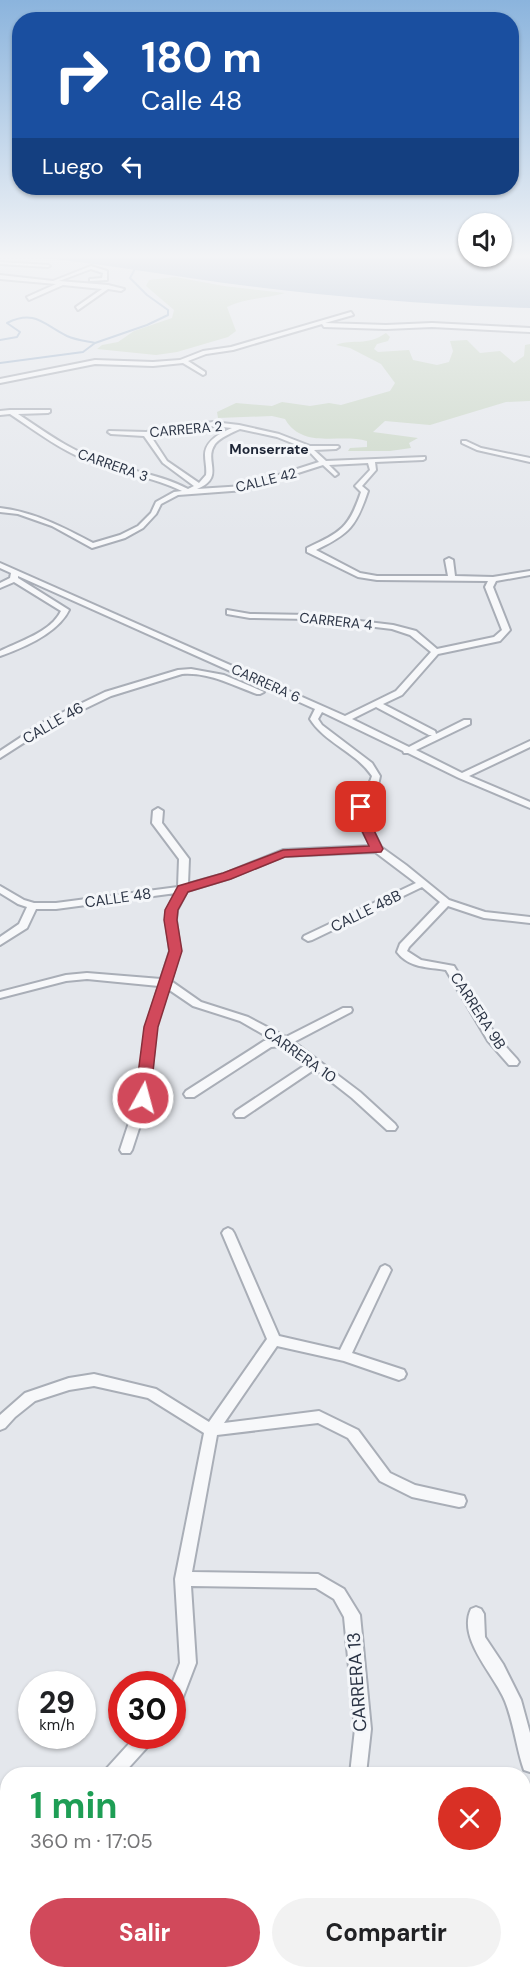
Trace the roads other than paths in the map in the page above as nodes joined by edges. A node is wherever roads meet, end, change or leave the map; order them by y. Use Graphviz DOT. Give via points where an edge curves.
graph roads {
  1 [pos="228,349"];
  2 [pos="184,362"];
  3 [pos="203,373"];
  4 [pos="0,381"];
  5 [pos="48,411"];
  6 [pos="10,412"];
  7 [pos="0,413"];
  8 [pos="239,427"];
  9 [pos="111,432"];
  10 [pos="146,434"];
  11 [pos="464,442"];
  12 [pos="336,447"];
  13 [pos="309,448"];
  14 [pos="423,458"];
  15 [pos="371,460"];
  16 [pos="530,460"];
  17 [pos="323,463"];
  18 [pos="335,474"];
  19 [pos="199,486"];
  20 [pos="188,491"];
  21 [pos="0,510"];
  22 [pos="449,560"];
  23 [pos="0,565"];
  24 [pos="530,573"];
  25 [pos="14,575"];
  26 [pos="452,578"];
  27 [pos="493,579"];
  28 [pos="0,586"];
  29 [pos="230,612"];
  30 [pos="435,652"];
  31 [pos="0,654"];
  32 [pos="260,692"];
  33 [pos="377,704"];
  34 [pos="320,707"];
  35 [pos="345,719"];
  36 [pos="467,722"];
  37 [pos="432,733"];
  38 [pos="530,744"];
  39 [pos="407,751"];
  40 [pos="0,755"];
  41 [pos="462,776"];
  42 [pos="530,805"];
  43 [pos="158,812"];
  44 [pos="377,849"];
  45 [pos="423,883"];
  46 [pos="0,889"];
  47 [pos="183,889"];
  48 [pos="446,903"];
  49 [pos="33,906"];
  50 [pos="528,922"];
  51 [pos="308,938"];
  52 [pos="0,942"];
  53 [pos="167,983"];
  54 [pos="0,995"];
  55 [pos="347,1010"];
  56 [pos="286,1042"];
  57 [pos="513,1062"];
  58 [pos="315,1064"];
  59 [pos="190,1094"];
  60 [pos="240,1114"];
  61 [pos="391,1127"];
  62 [pos="126,1150"];
  63 [pos="228,1233"];
  64 [pos="385,1270"];
  65 [pos="274,1340"];
  66 [pos="344,1356"];
  67 [pos="399,1374"];
  68 [pos="0,1424"];
  69 [pos="211,1430"];
  70 [pos="459,1501"];
  71 [pos="183,1579"];
  72 [pos="476,1614"];
  73 [pos="185,1671"];
  74 [pos="135,1749"];
  75 [pos="530,1764"];
  76 [pos="119,1767"];
  77 [pos="359,1767"];
  1 -- 2 [label="street" via="205,352"];
  2 -- 3 [label="street"];
  2 -- 4 [label="street" via="95,362"];
  5 -- 6 [label="street"];
  6 -- 7 [label="street"];
  6 -- 20 [label="street, CARRERA 3" via="72,452"];
  8 -- 10 [label="street, CARRERA 2" via="213,424"];
  8 -- 13 [label="street, CARRERA 2"];
  8 -- 19 [label="street" via="211,444 208,451 212,472"];
  9 -- 10 [label="street, CARRERA 2"];
  10 -- 19 [label="street" via="165,462"];
  11 -- 16 [label="street"];
  12 -- 13 [label="street"];
  13 -- 17 [label="street, CARRERA 2"];
  14 -- 15 [label="street, CALLE 42"];
  15 -- 17 [label="street, CALLE 42"];
  15 -- 26 [label="street" via="373,470 358,486 365,491 356,519 338,536 310,550 358,575"];
  17 -- 18 [label="street, CARRERA 2"];
  17 -- 20 [label="street, CALLE 42" via="244,488"];
  19 -- 20 [label="street"];
  20 -- 21 [label="street, CALLE 42" via="158,503 155,515 131,533 92,546 54,525 19,512"];
  22 -- 26 [label="street"];
  23 -- 25 [label="street, CARRERA 6"];
  24 -- 27 [label="street"];
  25 -- 28 [label="street"];
  25 -- 31 [label="street" via="65,610 64,616 53,627"];
  25 -- 34 [label="street, CARRERA 6"];
  26 -- 27 [label="street"];
  27 -- 30 [label="street" via="489,587 506,630 497,639"];
  29 -- 30 [label="street, CARRERA 4" via="393,627 413,633"];
  30 -- 33 [label="street" via="406,688"];
  32 -- 40 [label="street, CALLE 46" via="191,670 108,694 50,722"];
  33 -- 35 [label="street"];
  33 -- 37 [label="street"];
  34 -- 35 [label="street, CARRERA 6"];
  34 -- 44 [label="street" via="314,719 319,727 369,765 376,776 361,807"];
  35 -- 39 [label="street, CARRERA 6"];
  36 -- 39 [label="street"];
  38 -- 41 [label="street"];
  39 -- 41 [label="street, CARRERA 6"];
  41 -- 42 [label="street, CARRERA 6"];
  43 -- 47 [label="street" via="158,823 184,859"];
  44 -- 45 [label="street"];
  44 -- 47 [label="street, CALLE 48" via="283,853"];
  45 -- 48 [label="street"];
  45 -- 51 [label="street, CALLE 48B"];
  46 -- 49 [label="street"];
  47 -- 49 [label="street, CALLE 48"];
  47 -- 53 [label="street" via="172,910 175,951"];
  48 -- 50 [label="street" via="484,915"];
  48 -- 57 [label="street, CARRERA 9B" via="402,952 423,964 450,968 492,1038"];
  49 -- 52 [label="street" via="23,926"];
  53 -- 54 [label="street" via="87,976"];
  53 -- 56 [label="street, CARRERA 10" via="197,1004 244,1019"];
  53 -- 62 [label="street" via="151,1027 143,1098"];
  55 -- 56 [label="street"];
  56 -- 58 [label="street, CARRERA 10"];
  56 -- 59 [label="street" via="268,1044"];
  58 -- 60 [label="street"];
  58 -- 61 [label="street, CARRERA 10"];
  63 -- 65 [label="street"];
  64 -- 66 [label="street"];
  65 -- 66 [label="street"];
  65 -- 69 [label="street"];
  66 -- 67 [label="street"];
  68 -- 69 [label="street" via="30,1397 94,1380 151,1393"];
  69 -- 70 [label="street" via="319,1417 353,1434 386,1477 412,1491"];
  69 -- 71 [label="street"];
  71 -- 73 [label="street"];
  71 -- 77 [label="street, CARRERA 13" via="318,1581 339,1594 352,1615 363,1730"];
  72 -- 75 [label="street" via="477,1639 513,1700"];
  74 -- 76 [label="street"];
}
